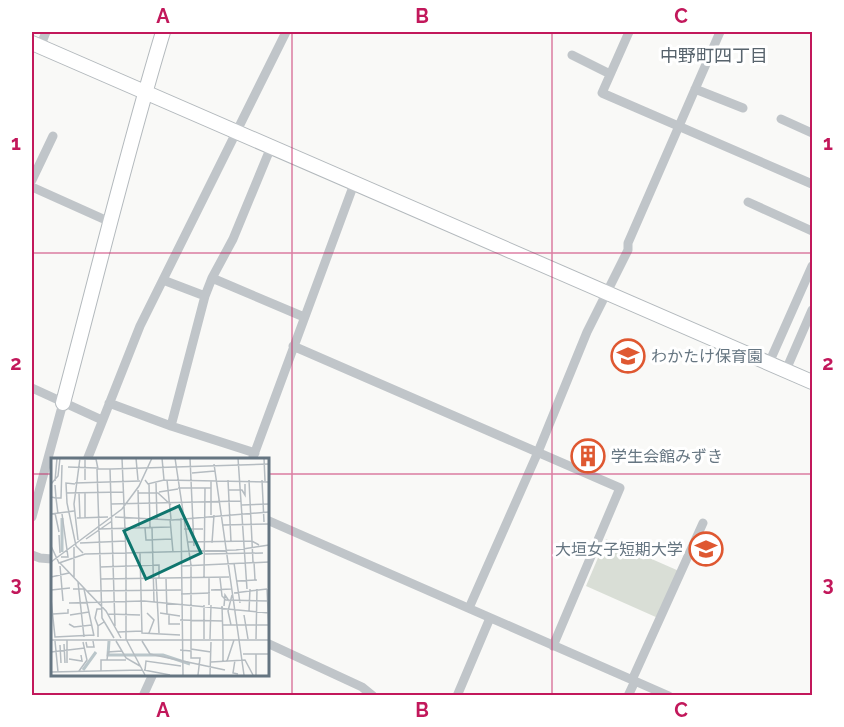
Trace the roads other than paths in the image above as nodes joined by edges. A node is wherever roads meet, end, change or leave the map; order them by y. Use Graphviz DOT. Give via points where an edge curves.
graph roads {
  1 [pos="46,32"];
  2 [pos="163,32"];
  3 [pos="286,32"];
  4 [pos="629,32"];
  5 [pos="720,32"];
  6 [pos="35,48"];
  7 [pos="572,56"];
  8 [pos="610,74"];
  9 [pos="695,88"];
  10 [pos="146,93"];
  11 [pos="743,108"];
  12 [pos="781,119"];
  13 [pos="679,126"];
  14 [pos="236,132"];
  15 [pos="813,133"];
  16 [pos="53,136"];
  17 [pos="271,147"];
  18 [pos="32,180"];
  19 [pos="354,184"];
  20 [pos="813,184"];
  21 [pos="32,187"];
  22 [pos="748,202"];
  23 [pos="110,222"];
  24 [pos="813,231"];
  25 [pos="813,266"];
  26 [pos="212,278"];
  27 [pos="163,280"];
  28 [pos="608,293"];
  29 [pos="205,296"];
  30 [pos="813,310"];
  31 [pos="304,317"];
  32 [pos="293,346"];
  33 [pos="778,367"];
  34 [pos="813,382"];
  35 [pos="32,388"];
  36 [pos="63,403"];
  37 [pos="108,403"];
  38 [pos="102,420"];
  39 [pos="171,426"];
  40 [pos="538,452"];
  41 [pos="253,457"];
  42 [pos="88,458"];
  43 [pos="32,516"];
  44 [pos="268,520"];
  45 [pos="704,523"];
  46 [pos="32,555"];
  47 [pos="51,556"];
  48 [pos="469,608"];
  49 [pos="490,618"];
  50 [pos="268,644"];
  51 [pos="553,646"];
  52 [pos="153,676"];
  53 [pos="640,685"];
  54 [pos="360,691"];
  55 [pos="143,696"];
  56 [pos="373,696"];
  57 [pos="457,696"];
  58 [pos="628,696"];
  59 [pos="669,696"];
  1 -- 6 [label="street"];
  2 -- 10 [label="street"];
  3 -- 14 [label="street"];
  4 -- 8 [label="street"];
  5 -- 9 [label="street"];
  6 -- 10 [label="street"];
  7 -- 8 [label="street"];
  8 -- 13 [label="street" via="602,93"];
  9 -- 11 [label="street"];
  9 -- 13 [label="street"];
  10 -- 14 [label="street"];
  10 -- 23 [label="street"];
  12 -- 15 [label="street"];
  13 -- 20 [label="street"];
  13 -- 28 [label="street"];
  14 -- 17 [label="street"];
  14 -- 27 [label="street"];
  16 -- 18 [label="street"];
  17 -- 19 [label="street"];
  17 -- 26 [label="street" via="233,240"];
  19 -- 28 [label="street"];
  19 -- 31 [label="street"];
  21 -- 23 [label="street"];
  22 -- 24 [label="street"];
  23 -- 36 [label="street"];
  25 -- 33 [label="street"];
  26 -- 29 [label="street"];
  26 -- 31 [label="street"];
  27 -- 29 [label="street"];
  27 -- 37 [label="street"];
  28 -- 33 [label="street"];
  28 -- 40 [label="street" via="587,332"];
  29 -- 39 [label="street"];
  30 -- 33 [label="street"];
  31 -- 32 [label="street"];
  32 -- 40 [label="street"];
  32 -- 41 [label="street"];
  33 -- 34 [label="street"];
  35 -- 36 [label="street"];
  36 -- 38 [label="street"];
  36 -- 43 [label="street"];
  37 -- 38 [label="street"];
  37 -- 39 [label="street"];
  38 -- 42 [label="street"];
  39 -- 41 [label="street"];
  40 -- 48 [label="street"];
  40 -- 51 [label="street" via="620,488"];
  44 -- 48 [label="street"];
  45 -- 53 [label="street"];
  46 -- 47 [label="street"];
  48 -- 49 [label="street"];
  49 -- 51 [label="street"];
  49 -- 57 [label="street"];
  50 -- 54 [label="street"];
  51 -- 53 [label="street"];
  52 -- 55 [label="street"];
  53 -- 58 [label="street"];
  53 -- 59 [label="street"];
  54 -- 56 [label="street"];
}
